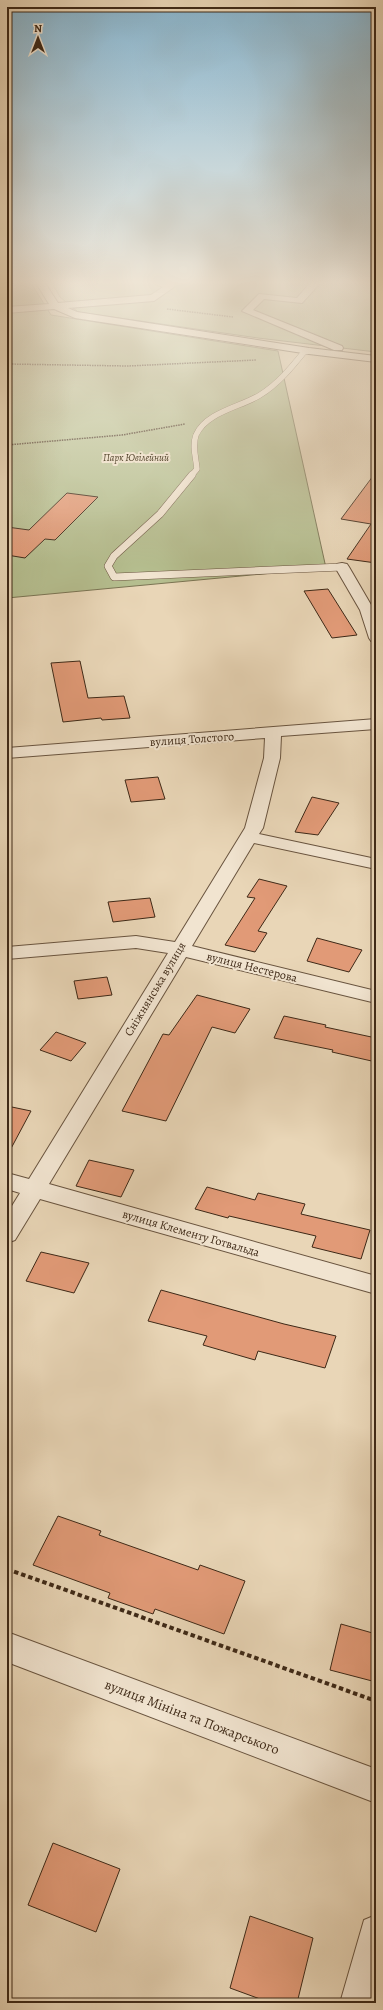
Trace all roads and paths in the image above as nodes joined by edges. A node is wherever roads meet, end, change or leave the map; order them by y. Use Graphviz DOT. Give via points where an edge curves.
graph roads {
  1 [pos="284,377"];
  2 [pos="214,418"];
  3 [pos="7,445"];
  4 [pos="342,566"];
  5 [pos="371,610"];
  6 [pos="376,638"];
  7 [pos="376,724"];
  8 [pos="273,733"];
  9 [pos="7,753"];
  10 [pos="249,837"];
  11 [pos="376,864"];
  12 [pos="179,949"];
  13 [pos="7,953"];
  14 [pos="376,998"];
  15 [pos="7,1181"];
  16 [pos="35,1189"];
  17 [pos="7,1234"];
  18 [pos="376,1285"];
  19 [pos="7,1568"];
  20 [pos="7,1647"];
  21 [pos="376,1701"];
  22 [pos="376,1786"];
  23 [pos="376,1932"];
  24 [pos="357,2003"];
  1 -- 2 [label="lane" via="259,395"];
  2 -- 3 [label="path" via="122,436"];
  2 -- 4 [label="lane" via="199,430 193,444 197,469 160,514 114,556 108,566 114,577"];
  4 -- 5 [label="street"];
  5 -- 6 [label="street"];
  7 -- 8 [label="street, вулиця Толстого"];
  8 -- 9 [label="street, вулиця Толстого"];
  8 -- 10 [label="street, Сніжнянська вулиця" via="272,758 254,828"];
  10 -- 11 [label="street"];
  10 -- 12 [label="street, Сніжнянська вулиця"];
  12 -- 13 [label="street, вулиця Нестерова" via="136,942"];
  12 -- 14 [label="street, вулиця Нестерова"];
  12 -- 16 [label="street, Сніжнянська вулиця"];
  15 -- 16 [label="street, вулиця Клементу Готвальда"];
  16 -- 17 [label="street, Сніжнянська вулиця"];
  16 -- 18 [label="street, вулиця Клементу Готвальда"];
  19 -- 21 [label="path"];
  20 -- 22 [label="street, вулиця Мініна та Пожарського"];
  23 -- 24 [label="street"];
}
